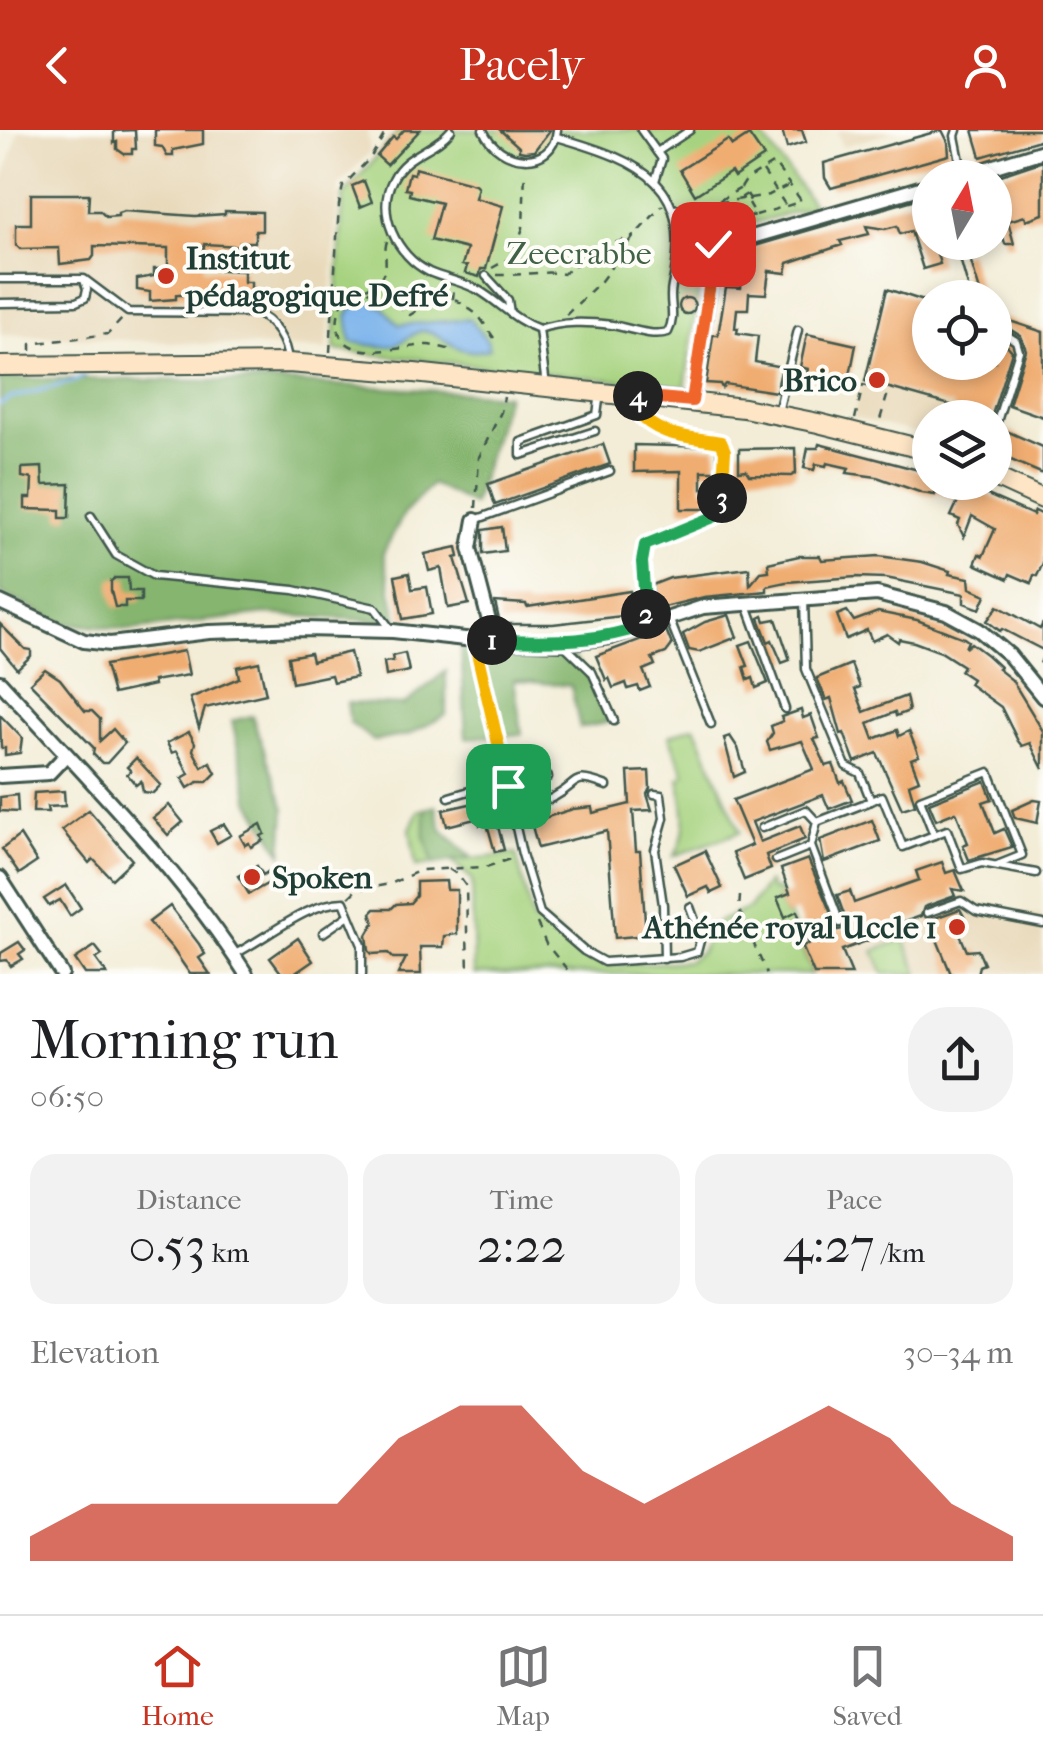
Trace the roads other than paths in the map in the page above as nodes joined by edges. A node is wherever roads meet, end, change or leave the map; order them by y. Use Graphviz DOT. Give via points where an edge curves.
graph roads {
  1 [pos="451,130"];
  2 [pos="483,130"];
  3 [pos="641,130"];
  4 [pos="690,130"];
  5 [pos="958,130"];
  6 [pos="557,134"];
  7 [pos="1043,150"];
  8 [pos="657,152"];
  9 [pos="958,160"];
  10 [pos="1012,160"];
  11 [pos="655,180"];
  12 [pos="912,190"];
  13 [pos="712,204"];
  14 [pos="671,205"];
  15 [pos="692,208"];
  16 [pos="721,250"];
  17 [pos="486,276"];
  18 [pos="0,279"];
  19 [pos="84,279"];
  20 [pos="0,302"];
  21 [pos="510,313"];
  22 [pos="540,329"];
  23 [pos="798,330"];
  24 [pos="1012,339"];
  25 [pos="288,363"];
  26 [pos="0,366"];
  27 [pos="1012,373"];
  28 [pos="546,387"];
  29 [pos="600,391"];
  30 [pos="636,396"];
  31 [pos="692,401"];
  32 [pos="777,414"];
  33 [pos="595,431"];
  34 [pos="912,448"];
  35 [pos="610,471"];
  36 [pos="1012,484"];
  37 [pos="1043,498"];
  38 [pos="91,516"];
  39 [pos="475,520"];
  40 [pos="804,598"];
  41 [pos="0,602"];
  42 [pos="746,602"];
  43 [pos="668,617"];
  44 [pos="646,625"];
  45 [pos="393,631"];
  46 [pos="474,640"];
  47 [pos="494,640"];
  48 [pos="561,643"];
  49 [pos="0,682"];
  50 [pos="1043,697"];
  51 [pos="786,709"];
  52 [pos="614,721"];
  53 [pos="711,724"];
  54 [pos="66,755"];
  55 [pos="0,776"];
  56 [pos="548,777"];
  57 [pos="507,783"];
  58 [pos="606,786"];
  59 [pos="654,794"];
  60 [pos="449,797"];
  61 [pos="871,800"];
  62 [pos="512,808"];
  63 [pos="817,822"];
  64 [pos="762,828"];
  65 [pos="934,835"];
  66 [pos="810,846"];
  67 [pos="776,860"];
  68 [pos="996,866"];
  69 [pos="1036,874"];
  70 [pos="0,878"];
  71 [pos="690,908"];
  72 [pos="927,913"];
  73 [pos="349,915"];
  74 [pos="840,923"];
  75 [pos="1043,924"];
  76 [pos="323,933"];
  77 [pos="234,954"];
  78 [pos="664,959"];
  79 [pos="62,974"];
  80 [pos="246,974"];
  81 [pos="362,974"];
  1 -- 21 [label="lane" via="402,164 386,213 413,261 478,289"];
  2 -- 6 [label="lane" via="510,159 524,160"];
  3 -- 8 [label="lane"];
  4 -- 8 [label="lane"];
  5 -- 9 [label="lane"];
  6 -- 11 [label="lane" via="630,162"];
  7 -- 10 [label="street"];
  8 -- 11 [label="lane" via="662,160"];
  11 -- 14 [label="lane"];
  12 -- 16 [label="street" via="767,230"];
  13 -- 15 [label="lane"];
  14 -- 15 [label="lane"];
  14 -- 22 [label="lane" via="678,261 668,332 560,322"];
  15 -- 16 [label="lane" via="699,229"];
  16 -- 31 [label="street" via="713,264"];
  17 -- 21 [label="lane" via="508,300"];
  18 -- 19 [label="lane"];
  19 -- 20 [label="lane" via="85,298 76,302"];
  19 -- 25 [label="lane" via="128,312 267,317"];
  21 -- 22 [label="lane"];
  22 -- 28 [label="lane"];
  23 -- 32 [label="lane"];
  24 -- 27 [label="lane" via="1019,351"];
  25 -- 26 [label="main road"];
  25 -- 28 [label="main road"];
  28 -- 29 [label="main road"];
  29 -- 30 [label="main road"];
  29 -- 33 [label="lane" via="597,415 521,442 521,455"];
  30 -- 31 [label="main road"];
  30 -- 44 [label="lane" via="635,410 647,424 674,436 721,442 725,451 721,514 645,545"];
  31 -- 32 [label="main road"];
  32 -- 34 [label="main road"];
  35 -- 39 [label="lane"];
  36 -- 37 [label="main road"];
  38 -- 45 [label="lane" via="116,555 154,576 294,590 375,608"];
  39 -- 47 [label="street" via="470,548"];
  40 -- 42 [label="street"];
  40 -- 50 [label="street" via="877,594 946,612 1009,656"];
  40 -- 61 [label="lane" via="806,669 846,766 860,773"];
  41 -- 45 [label="street" via="84,641 110,644 209,632"];
  42 -- 43 [label="street"];
  42 -- 51 [label="lane"];
  43 -- 44 [label="street"];
  43 -- 53 [label="lane"];
  44 -- 48 [label="street"];
  45 -- 46 [label="street"];
  46 -- 47 [label="street"];
  46 -- 57 [label="lane"];
  47 -- 48 [label="street"];
  48 -- 52 [label="lane" via="592,672"];
  49 -- 54 [label="street"];
  54 -- 55 [label="street" via="50,773"];
  54 -- 77 [label="street"];
  56 -- 57 [label="lane"];
  57 -- 60 [label="lane"];
  57 -- 62 [label="lane"];
  58 -- 62 [label="lane" via="575,780 558,795"];
  59 -- 78 [label="lane" via="664,802 655,850"];
  61 -- 63 [label="lane"];
  61 -- 65 [label="lane" via="882,796 903,847"];
  62 -- 78 [label="lane" via="536,907 593,958 613,964"];
  63 -- 64 [label="lane" via="806,810"];
  63 -- 66 [label="lane"];
  65 -- 68 [label="lane" via="946,830 962,869 982,862"];
  65 -- 68 [label="lane" via="920,799 988,772 1022,855"];
  66 -- 67 [label="lane"];
  66 -- 74 [label="lane"];
  68 -- 69 [label="lane"];
  70 -- 79 [label="street"];
  71 -- 78 [label="lane" via="700,947"];
  72 -- 75 [label="lane" via="961,901 976,911"];
  73 -- 76 [label="lane"];
  73 -- 77 [label="lane" via="344,902 325,902"];
  73 -- 81 [label="lane" via="362,945"];
  77 -- 80 [label="street"];
}
